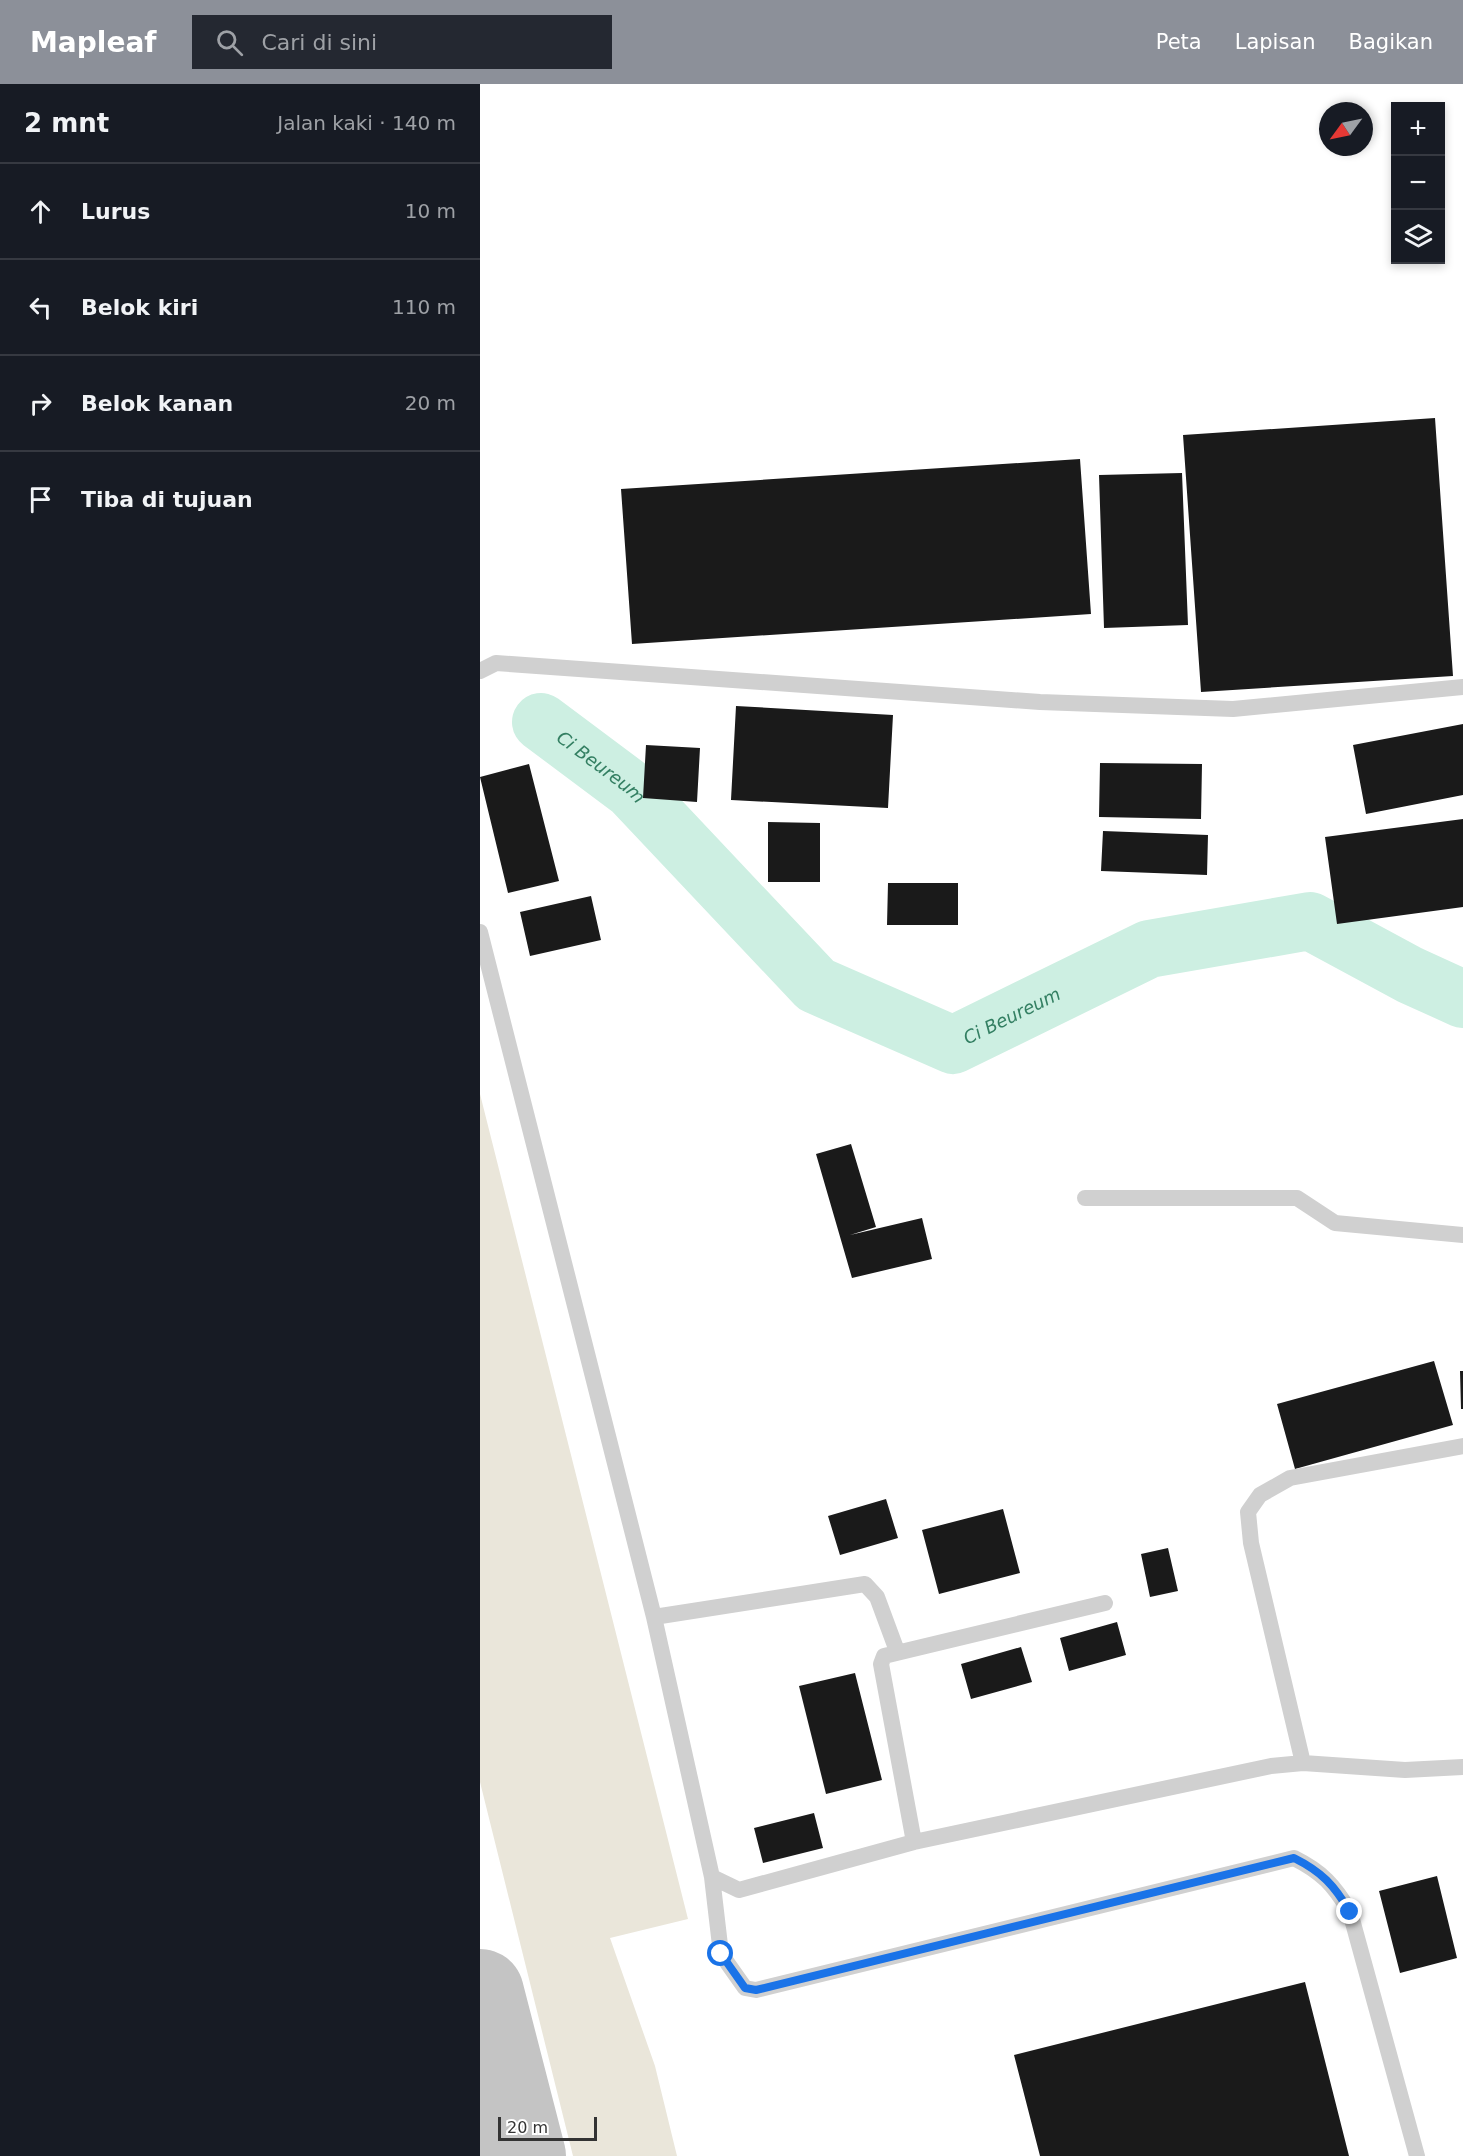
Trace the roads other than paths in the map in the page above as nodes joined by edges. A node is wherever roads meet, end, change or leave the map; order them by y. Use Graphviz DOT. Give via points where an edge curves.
graph roads {
  1 [pos="480,671"];
  2 [pos="1463,687"];
  3 [pos="480,932"];
  4 [pos="1085,1198"];
  5 [pos="1463,1235"];
  6 [pos="1463,1446"];
  7 [pos="1105,1604"];
  8 [pos="654,1617"];
  9 [pos="897,1651"];
  10 [pos="1302,1763"];
  11 [pos="1463,1767"];
  12 [pos="914,1842"];
  13 [pos="712,1877"];
  14 [pos="1416,2156"];
  1 -- 2 [label="lane" via="496,663 1040,702 1233,709"];
  3 -- 8 [label="lane"];
  4 -- 5 [label="lane" via="1297,1198 1335,1223"];
  6 -- 10 [label="lane" via="1290,1478 1260,1495 1248,1512 1251,1543"];
  7 -- 9 [label="lane"];
  8 -- 9 [label="lane" via="865,1584 877,1597"];
  8 -- 13 [label="lane"];
  9 -- 12 [label="lane" via="884,1656 881,1664"];
  10 -- 11 [label="lane" via="1405,1770"];
  10 -- 12 [label="lane" via="1272,1766"];
  12 -- 13 [label="lane" via="739,1890"];
  13 -- 14 [label="lane" via="721,1954 745,1988 756,1990 1294,1858 1317,1870 1338,1891 1350,1912"];
}
